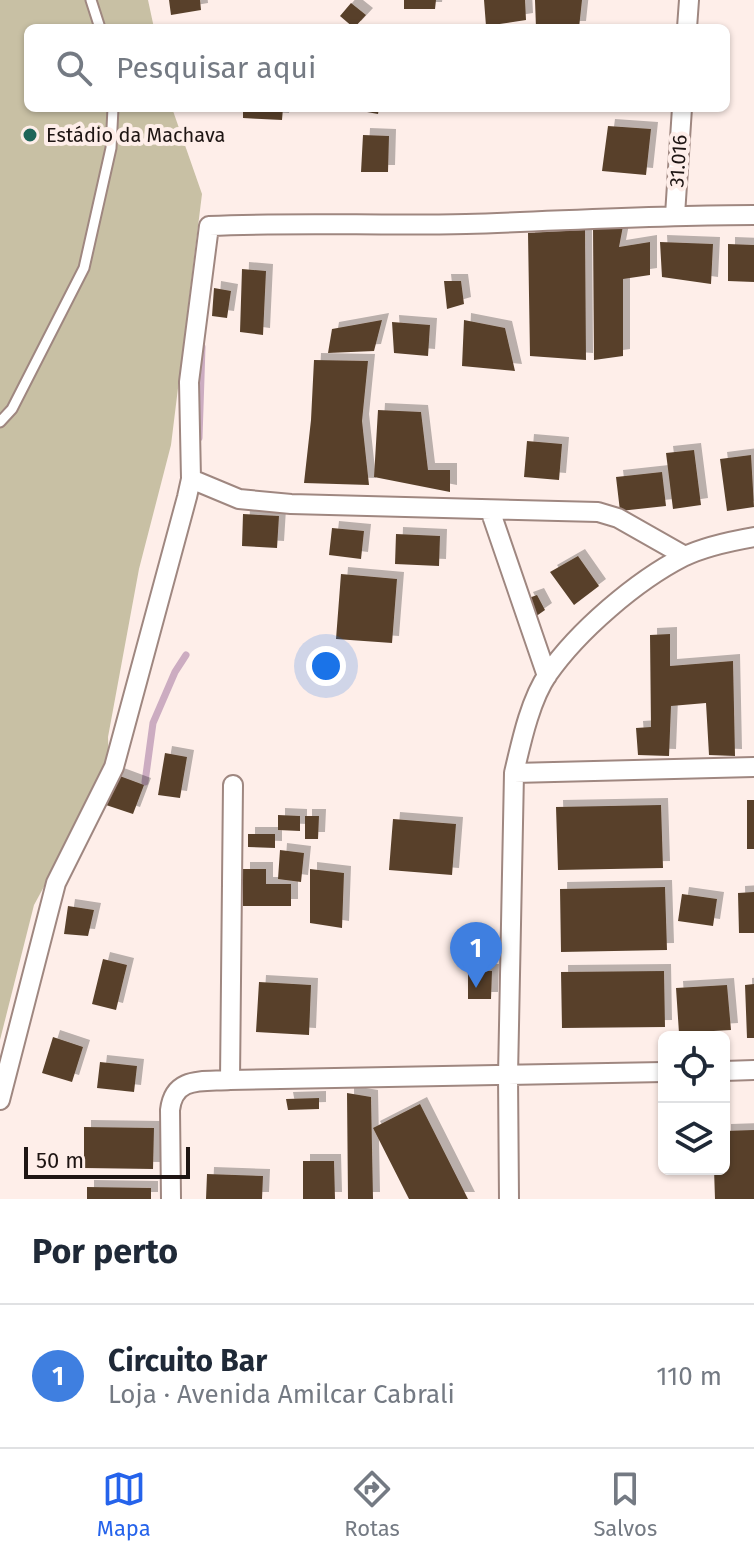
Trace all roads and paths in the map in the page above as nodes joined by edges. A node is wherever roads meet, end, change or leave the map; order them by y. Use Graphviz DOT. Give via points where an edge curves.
graph roads {
  1 [pos="91,0"];
  2 [pos="689,0"];
  3 [pos="99,24"];
  4 [pos="687,24"];
  5 [pos="113,112"];
  6 [pos="682,112"];
  7 [pos="675,215"];
  8 [pos="754,215"];
  9 [pos="0,422"];
  10 [pos="191,479"];
  11 [pos="490,510"];
  12 [pos="754,537"];
  13 [pos="685,556"];
  14 [pos="547,676"];
  15 [pos="754,767"];
  16 [pos="514,773"];
  17 [pos="233,785"];
  18 [pos="754,1070"];
  19 [pos="730,1071"];
  20 [pos="658,1072"];
  21 [pos="508,1076"];
  22 [pos="230,1080"];
  23 [pos="0,1100"];
  24 [pos="171,1199"];
  25 [pos="509,1199"];
  1 -- 3 [label="lane"];
  2 -- 4 [label="street"];
  5 -- 9 [label="lane" via="111,148 84,268 12,409"];
  6 -- 7 [label="street, 31.016"];
  7 -- 8 [label="street"];
  7 -- 10 [label="street" via="209,226 189,382"];
  10 -- 11 [label="street" via="239,499"];
  10 -- 23 [label="street" via="122,742 56,883"];
  11 -- 13 [label="street" via="598,512"];
  11 -- 14 [label="street"];
  12 -- 13 [label="street"];
  13 -- 14 [label="street" via="598,620"];
  14 -- 16 [label="street" via="521,739"];
  15 -- 16 [label="street"];
  16 -- 21 [label="street"];
  17 -- 22 [label="street"];
  18 -- 19 [label="street"];
  20 -- 21 [label="street"];
  21 -- 22 [label="street"];
  21 -- 25 [label="street"];
  22 -- 24 [label="street" via="186,1084 172,1097"];
}
